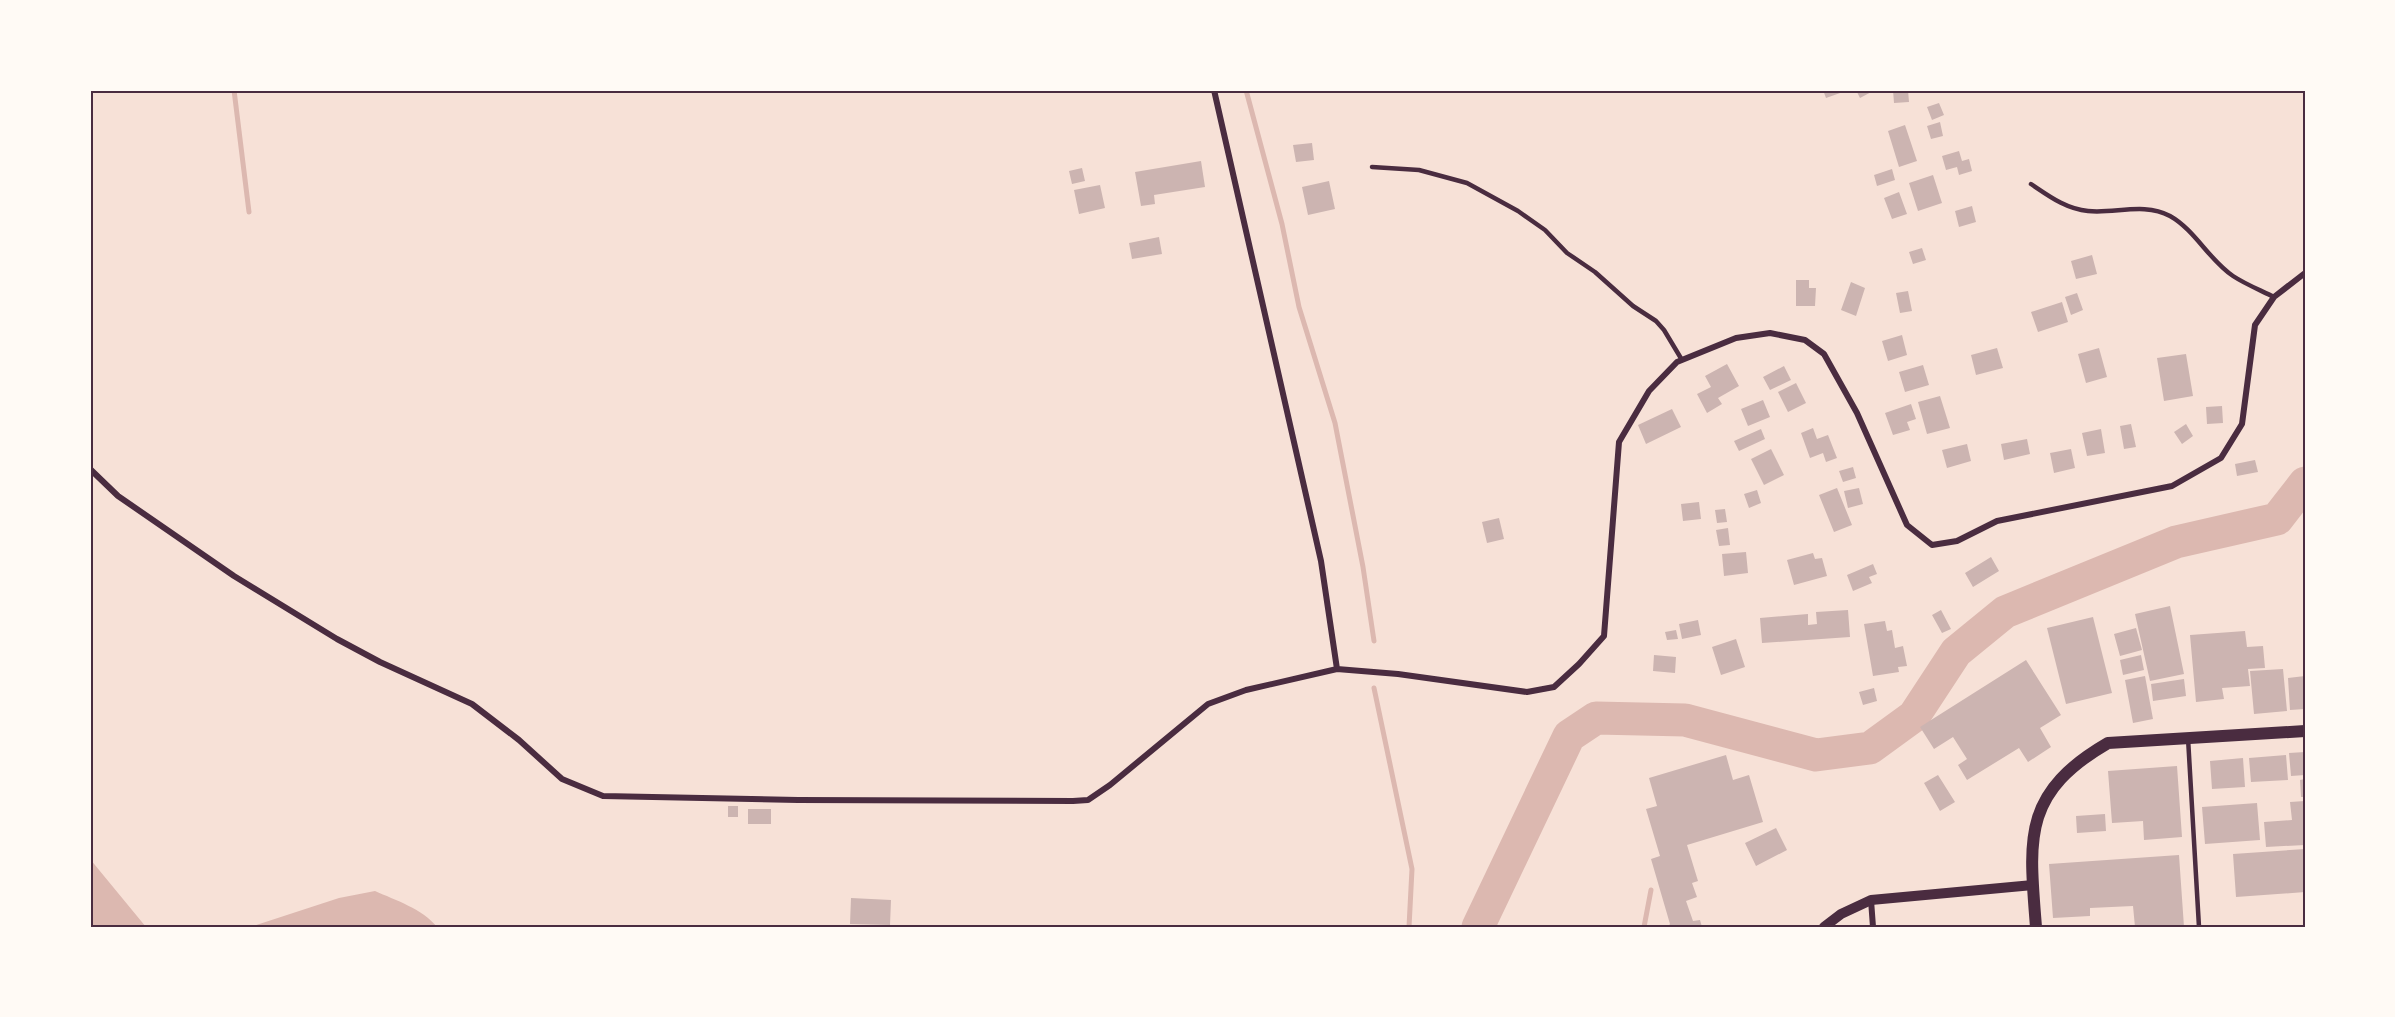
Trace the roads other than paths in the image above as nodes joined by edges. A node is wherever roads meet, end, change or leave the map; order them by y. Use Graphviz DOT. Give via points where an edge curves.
graph roads {
  1 [pos="1214,90"];
  2 [pos="1372,167"];
  3 [pos="2031,184"];
  4 [pos="2305,273"];
  5 [pos="2274,297"];
  6 [pos="1682,360"];
  7 [pos="90,469"];
  8 [pos="1337,669"];
  9 [pos="2305,731"];
  10 [pos="2188,738"];
  11 [pos="2033,885"];
  12 [pos="1871,900"];
  13 [pos="1824,927"];
  14 [pos="1873,927"];
  15 [pos="2036,927"];
  16 [pos="2199,927"];
  1 -- 8 [label="street" via="1321,561"];
  2 -- 6 [label="lane" via="1419,170 1467,183 1518,211 1656,321"];
  3 -- 5 [label="lane" via="2074,208 2103,212 2146,209 2169,216 2232,275"];
  4 -- 5 [label="street"];
  5 -- 6 [label="street" via="2255,325 2242,424 2221,458 2172,486 1997,521 1957,541 1932,545 1907,525 1857,413 1824,354 1805,340 1770,333 1736,338"];
  6 -- 8 [label="street" via="1649,391 1619,442 1604,636 1580,664 1554,687 1527,692"];
  7 -- 8 [label="street" via="118,496 234,576 337,639 472,704 562,779 603,796 1088,800 1208,704 1246,690"];
  9 -- 10 [label="main road"];
  10 -- 11 [label="main road" via="2108,743 2086,755 2057,780 2046,796 2034,828"];
  10 -- 16 [label="lane"];
  11 -- 12 [label="street"];
  11 -- 15 [label="main road"];
  12 -- 13 [label="street"];
  12 -- 14 [label="street"];
}
